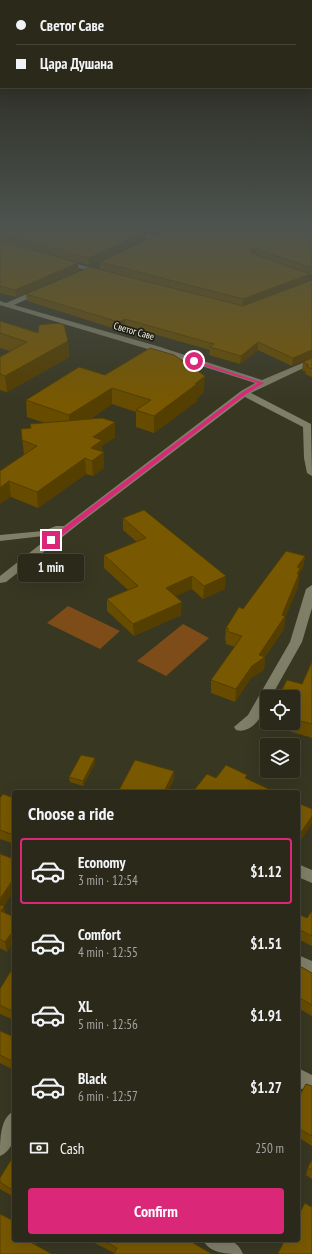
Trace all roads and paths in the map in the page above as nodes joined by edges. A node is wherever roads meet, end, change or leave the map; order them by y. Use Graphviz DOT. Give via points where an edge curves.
graph roads {
  1 [pos="48,288"];
  2 [pos="3,304"];
  3 [pos="312,361"];
  4 [pos="262,383"];
  5 [pos="244,393"];
  6 [pos="312,473"];
  7 [pos="76,521"];
  8 [pos="0,538"];
  9 [pos="0,579"];
  10 [pos="312,589"];
  11 [pos="241,727"];
  12 [pos="300,871"];
  13 [pos="312,878"];
  14 [pos="300,963"];
  15 [pos="312,970"];
  16 [pos="300,1078"];
  17 [pos="312,1086"];
  18 [pos="12,1124"];
  19 [pos="0,1146"];
  20 [pos="216,1242"];
  21 [pos="234,1254"];
  1 -- 2 [label="street"];
  2 -- 4 [label="street, Светог Саве"];
  3 -- 4 [label="street"];
  4 -- 5 [label="street"];
  5 -- 6 [label="street" via="308,426"];
  5 -- 7 [label="street"];
  7 -- 8 [label="street" via="45,534"];
  7 -- 9 [label="street" via="2,580"];
  10 -- 11 [label="street" via="296,642 253,718"];
  12 -- 13 [label="street"];
  14 -- 15 [label="street"];
  16 -- 17 [label="street"];
  18 -- 19 [label="street"];
  20 -- 21 [label="street"];
}
